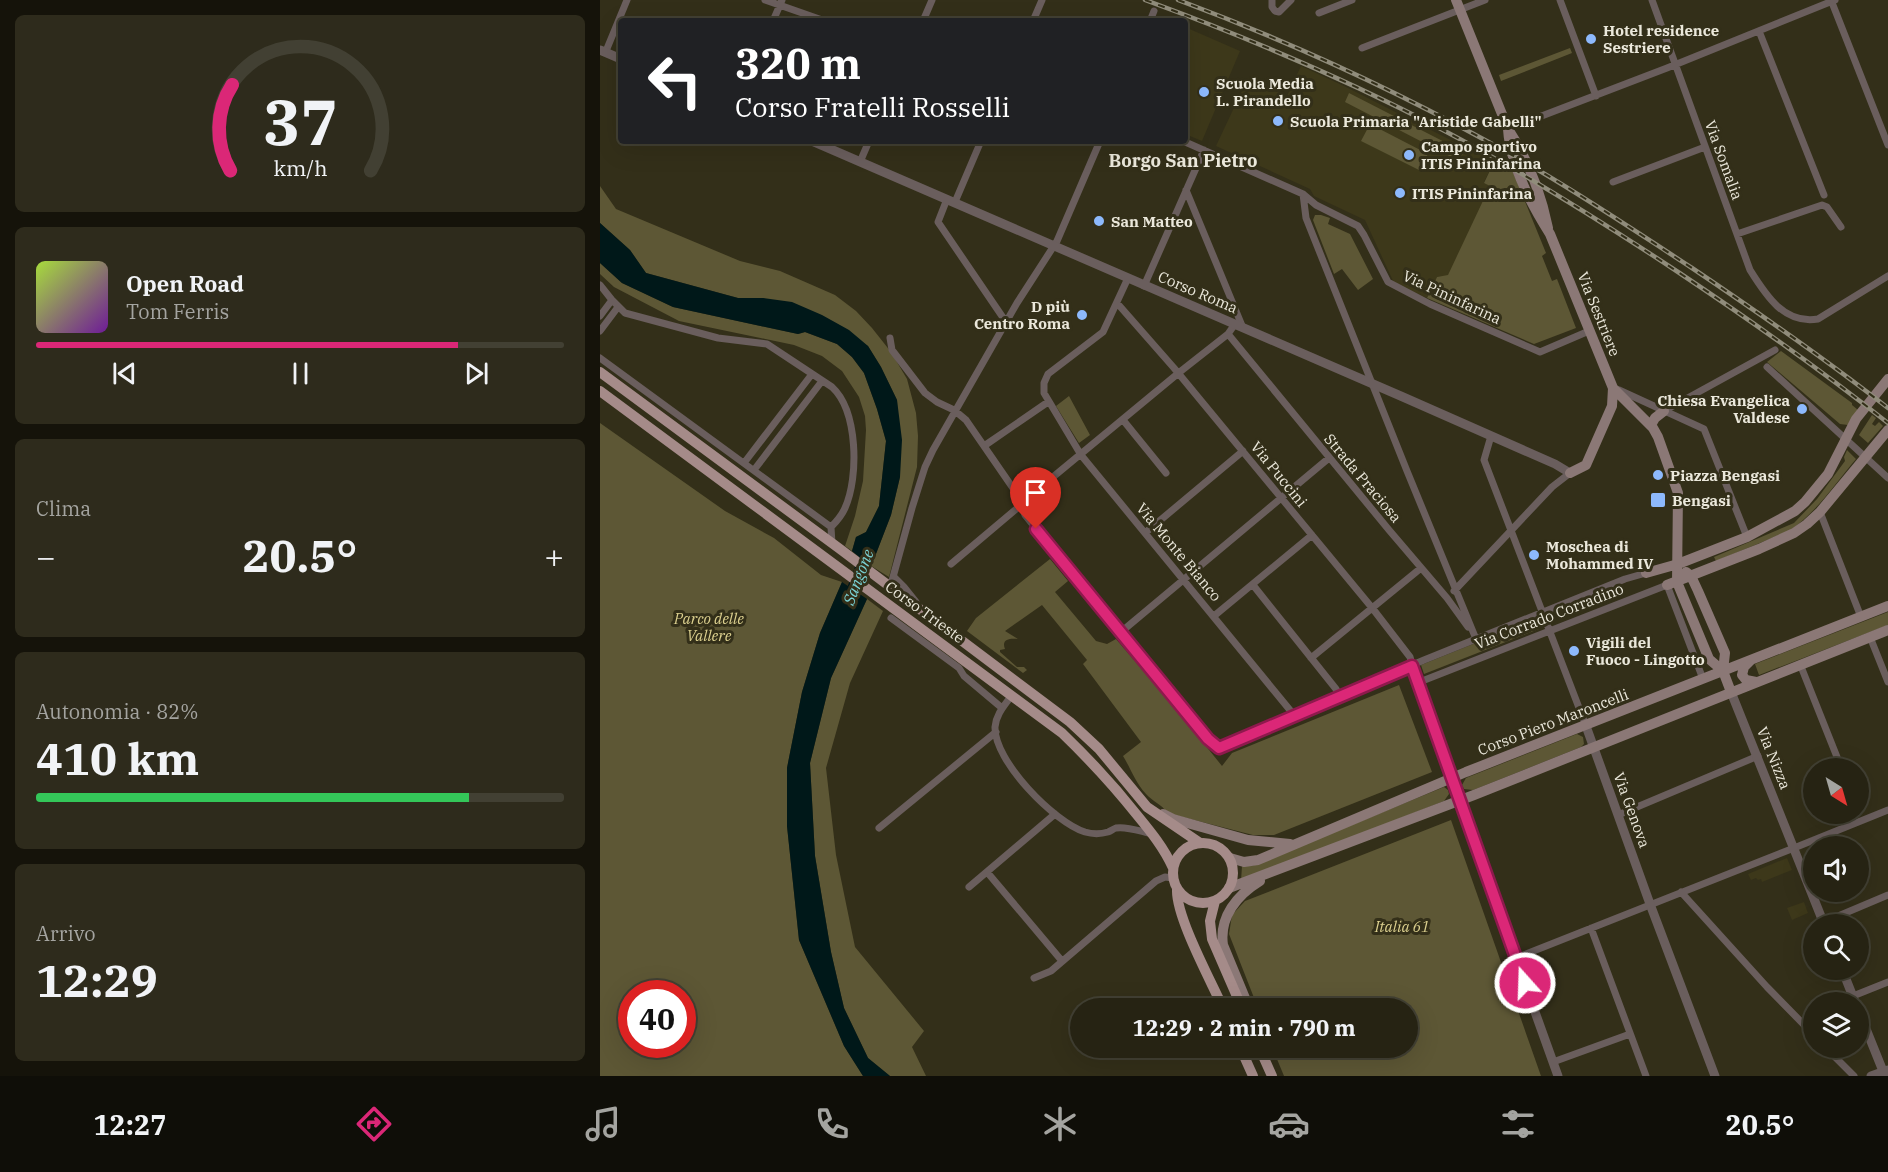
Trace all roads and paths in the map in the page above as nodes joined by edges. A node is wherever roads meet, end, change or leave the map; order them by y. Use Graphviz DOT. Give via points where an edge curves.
graph roads {
  1 [pos="627,0"];
  2 [pos="765,0"];
  3 [pos="932,0"];
  4 [pos="1042,0"];
  5 [pos="1272,0"];
  6 [pos="1291,0"];
  7 [pos="1352,0"];
  8 [pos="1485,0"];
  9 [pos="1560,0"];
  10 [pos="1652,0"];
  11 [pos="1832,0"];
  12 [pos="781,2"];
  13 [pos="1458,5"];
  14 [pos="1154,11"];
  15 [pos="1319,13"];
  16 [pos="619,18"];
  17 [pos="774,18"];
  18 [pos="818,18"];
  19 [pos="924,18"];
  20 [pos="1034,18"];
  21 [pos="1151,18"];
  22 [pos="618,19"];
  23 [pos="1759,31"];
  24 [pos="600,42"];
  25 [pos="1362,48"];
  26 [pos="603,51"];
  27 [pos="618,57"];
  28 [pos="1675,65"];
  29 [pos="1596,96"];
  30 [pos="1508,129"];
  31 [pos="1188,143"];
  32 [pos="819,144"];
  33 [pos="868,144"];
  34 [pos="980,144"];
  35 [pos="1099,144"];
  36 [pos="1514,145"];
  37 [pos="1888,145"];
  38 [pos="1705,147"];
  39 [pos="1204,150"];
  40 [pos="860,162"];
  41 [pos="1613,182"];
  42 [pos="1186,190"];
  43 [pos="1303,194"];
  44 [pos="1824,195"];
  45 [pos="951,201"];
  46 [pos="1841,227"];
  47 [pos="1550,234"];
  48 [pos="1737,234"];
  49 [pos="1053,246"];
  50 [pos="1888,276"];
  51 [pos="1128,278"];
  52 [pos="600,285"];
  53 [pos="1144,286"];
  54 [pos="612,300"];
  55 [pos="1117,303"];
  56 [pos="618,307"];
  57 [pos="600,316"];
  58 [pos="1006,322"];
  59 [pos="1239,326"];
  60 [pos="600,331"];
  61 [pos="1589,331"];
  62 [pos="1228,334"];
  63 [pos="890,338"];
  64 [pos="1775,350"];
  65 [pos="600,358"];
  66 [pos="1767,367"];
  67 [pos="600,372"];
  68 [pos="1178,373"];
  69 [pos="812,374"];
  70 [pos="1888,379"];
  71 [pos="822,381"];
  72 [pos="1372,384"];
  73 [pos="1613,388"];
  74 [pos="600,391"];
  75 [pos="1048,402"];
  76 [pos="954,410"];
  77 [pos="1664,411"];
  78 [pos="1123,420"];
  79 [pos="1651,425"];
  80 [pos="1888,430"];
  81 [pos="1491,436"];
  82 [pos="1846,439"];
  83 [pos="984,446"];
  84 [pos="1243,451"];
  85 [pos="1081,455"];
  86 [pos="1866,457"];
  87 [pos="1329,458"];
  88 [pos="744,463"];
  89 [pos="753,470"];
  90 [pos="1166,473"];
  91 [pos="1570,473"];
  92 [pos="1888,478"];
  93 [pos="1281,498"];
  94 [pos="1022,504"];
  95 [pos="1820,512"];
  96 [pos="831,527"];
  97 [pos="1512,530"];
  98 [pos="1145,532"];
  99 [pos="1312,535"];
  100 [pos="1747,537"];
  101 [pos="836,546"];
  102 [pos="951,564"];
  103 [pos="1677,564"];
  104 [pos="1421,568"];
  105 [pos="1663,568"];
  106 [pos="1646,573"];
  107 [pos="1691,576"];
  108 [pos="1184,579"];
  109 [pos="888,582"];
  110 [pos="1672,583"];
  111 [pos="1253,585"];
  112 [pos="1456,589"];
  113 [pos="1448,598"];
  114 [pos="1888,606"];
  115 [pos="1373,609"];
  116 [pos="1543,612"];
  117 [pos="1214,616"];
  118 [pos="1861,617"];
  119 [pos="891,618"];
  120 [pos="1888,630"];
  121 [pos="1550,631"];
  122 [pos="1121,632"];
  123 [pos="1870,637"];
  124 [pos="1476,639"];
  125 [pos="1311,658"];
  126 [pos="1751,660"];
  127 [pos="1800,664"];
  128 [pos="1412,666"];
  129 [pos="1723,671"];
  130 [pos="1703,679"];
  131 [pos="1756,682"];
  132 [pos="1888,682"];
  133 [pos="1417,683"];
  134 [pos="1731,693"];
  135 [pos="1012,695"];
  136 [pos="1339,696"];
  137 [pos="1002,708"];
  138 [pos="1294,715"];
  139 [pos="1586,726"];
  140 [pos="996,732"];
  141 [pos="1593,747"];
  142 [pos="1758,756"];
  143 [pos="1837,757"];
  144 [pos="1451,778"];
  145 [pos="1460,800"];
  146 [pos="1147,807"];
  147 [pos="1888,810"];
  148 [pos="1055,814"];
  149 [pos="1618,814"];
  150 [pos="879,828"];
  151 [pos="1153,834"];
  152 [pos="1200,843"];
  153 [pos="1293,844"];
  154 [pos="1794,848"];
  155 [pos="1230,858"];
  156 [pos="987,872"];
  157 [pos="1276,872"];
  158 [pos="1173,873"];
  159 [pos="969,887"];
  160 [pos="1229,888"];
  161 [pos="1178,889"];
  162 [pos="1681,892"];
  163 [pos="1888,895"];
  164 [pos="1215,901"];
  165 [pos="1650,904"];
  166 [pos="1820,914"];
  167 [pos="1845,914"];
  168 [pos="1591,928"];
  169 [pos="1516,958"];
  170 [pos="1062,961"];
  171 [pos="1034,978"];
  172 [pos="1888,982"];
  173 [pos="1868,992"];
  174 [pos="1218,998"];
  175 [pos="1238,998"];
  176 [pos="1245,998"];
  177 [pos="1803,1024"];
  178 [pos="1630,1034"];
  179 [pos="1869,1034"];
  180 [pos="1245,1058"];
  181 [pos="1264,1058"];
  182 [pos="1836,1058"];
  183 [pos="1553,1062"];
  184 [pos="1886,1072"];
  185 [pos="1253,1076"];
  186 [pos="1272,1076"];
  187 [pos="1558,1076"];
  188 [pos="1646,1076"];
  189 [pos="1715,1076"];
  190 [pos="1854,1076"];
  191 [pos="1871,1076"];
  1 -- 16 [label="street"];
  2 -- 12 [label="street"];
  3 -- 19 [label="street"];
  4 -- 20 [label="street"];
  5 -- 6 [label="street" via="1272,7 1279,12"];
  7 -- 15 [label="street"];
  8 -- 13 [label="street"];
  9 -- 29 [label="street"];
  10 -- 28 [label="street, Via Somalia"];
  11 -- 23 [label="street"];
  11 -- 37 [label="street"];
  12 -- 17 [label="street"];
  12 -- 18 [label="street"];
  13 -- 25 [label="street"];
  13 -- 30 [label="main road, Via Sestriere"];
  14 -- 21 [label="street"];
  22 -- 26 [label="street"];
  23 -- 28 [label="street"];
  23 -- 44 [label="street"];
  24 -- 26 [label="street"];
  26 -- 27 [label="street"];
  28 -- 29 [label="street"];
  28 -- 38 [label="street, Via Somalia"];
  29 -- 30 [label="street"];
  30 -- 36 [label="main road, Via Sestriere"];
  31 -- 39 [label="street, Via Pininfarina"];
  32 -- 40 [label="street, Corso Roma"];
  33 -- 40 [label="street"];
  34 -- 45 [label="street"];
  35 -- 49 [label="street"];
  36 -- 47 [label="main road, Via Sestriere" via="1537,189"];
  36 -- 47 [label="main road, Via Sestriere" via="1523,183"];
  38 -- 41 [label="street"];
  38 -- 48 [label="street, Via Somalia"];
  39 -- 42 [label="street"];
  39 -- 43 [label="street, Via Pininfarina"];
  40 -- 45 [label="street, Corso Roma"];
  42 -- 53 [label="street"];
  42 -- 59 [label="street"];
  43 -- 61 [label="street, Via Pininfarina" via="1358,226 1388,282 1430,304 1540,352"];
  43 -- 72 [label="street" via="1306,218"];
  45 -- 49 [label="street, Corso Roma"];
  45 -- 58 [label="street" via="938,222"];
  46 -- 48 [label="street" via="1822,205"];
  47 -- 61 [label="main road, Via Sestriere"];
  48 -- 50 [label="street, Via Somalia" via="1760,286 1772,303 1792,317 1811,321 1825,317"];
  49 -- 51 [label="street, Corso Roma"];
  49 -- 58 [label="street"];
  51 -- 53 [label="street, Corso Roma"];
  51 -- 55 [label="street"];
  52 -- 54 [label="street"];
  53 -- 59 [label="street, Corso Roma"];
  54 -- 56 [label="street"];
  54 -- 57 [label="street"];
  55 -- 68 [label="street, Via Puccini"];
  55 -- 75 [label="street" via="1103,332 1048,374 1043,387"];
  56 -- 60 [label="street"];
  56 -- 69 [label="street" via="625,313 692,332 766,344"];
  58 -- 76 [label="street"];
  59 -- 62 [label="street"];
  59 -- 72 [label="street, Corso Roma"];
  61 -- 73 [label="main road, Via Sestriere"];
  62 -- 68 [label="street"];
  62 -- 87 [label="street, Strada Praciosa"];
  63 -- 76 [label="street" via="892,351 925,393"];
  64 -- 77 [label="street"];
  65 -- 88 [label="street"];
  66 -- 82 [label="street"];
  67 -- 101 [label="main road, Corso Trieste"];
  68 -- 78 [label="street"];
  68 -- 84 [label="street, Via Puccini"];
  69 -- 71 [label="street"];
  69 -- 88 [label="street"];
  70 -- 82 [label="main road" via="1862,410"];
  71 -- 89 [label="street"];
  71 -- 96 [label="street" via="840,394 846,405 855,461 845,509"];
  72 -- 81 [label="street, Corso Roma"];
  72 -- 112 [label="street"];
  73 -- 77 [label="street"];
  73 -- 79 [label="main road"];
  73 -- 91 [label="main road, Via Sestriere" via="1612,406 1586,465"];
  74 -- 135 [label="main road, Corso Trieste"];
  75 -- 83 [label="street"];
  75 -- 85 [label="street, Via Monte Bianco"];
  76 -- 83 [label="street"];
  76 -- 109 [label="street" via="925,467"];
  77 -- 79 [label="main road"];
  77 -- 100 [label="street" via="1704,429"];
  78 -- 85 [label="street"];
  78 -- 90 [label="street"];
  79 -- 103 [label="main road" via="1678,493"];
  80 -- 86 [label="main road"];
  81 -- 91 [label="street, Corso Roma"];
  81 -- 97 [label="street, Via Genova" via="1484,460"];
  82 -- 86 [label="street"];
  82 -- 100 [label="main road" via="1828,474 1805,502"];
  83 -- 94 [label="street"];
  84 -- 93 [label="street, Via Puccini"];
  84 -- 98 [label="street"];
  85 -- 94 [label="street" via="1030,496 1024,496"];
  85 -- 98 [label="street, Via Monte Bianco"];
  86 -- 92 [label="street"];
  86 -- 95 [label="main road"];
  87 -- 93 [label="street"];
  87 -- 104 [label="street, Strada Praciosa"];
  88 -- 89 [label="street"];
  89 -- 96 [label="street"];
  91 -- 97 [label="street"];
  93 -- 99 [label="street, Via Puccini"];
  93 -- 108 [label="street"];
  94 -- 102 [label="street"];
  94 -- 122 [label="street" via="1025,515"];
  95 -- 107 [label="main road" via="1794,533"];
  95 -- 118 [label="street"];
  96 -- 101 [label="street"];
  97 -- 112 [label="street"];
  97 -- 116 [label="street, Via Genova"];
  98 -- 108 [label="street, Via Monte Bianco"];
  99 -- 111 [label="street"];
  99 -- 115 [label="street, Via Puccini"];
  100 -- 103 [label="main road"];
  101 -- 109 [label="main road, Corso Trieste"];
  103 -- 105 [label="main road"];
  103 -- 107 [label="main road, Via Nizza"];
  103 -- 110 [label="main road, Via Nizza"];
  104 -- 113 [label="street, Strada Praciosa"];
  104 -- 115 [label="street"];
  105 -- 106 [label="main road"];
  105 -- 110 [label="main road"];
  106 -- 110 [label="main road"];
  106 -- 116 [label="street, Via Corrado Corradino"];
  107 -- 110 [label="main road, Via Corrado Corradino"];
  107 -- 129 [label="main road, Via Nizza" via="1725,653"];
  108 -- 117 [label="street, Via Monte Bianco"];
  108 -- 122 [label="street"];
  109 -- 146 [label="main road, Corso Trieste" via="923,613 1070,722"];
  110 -- 121 [label="street, Via Corrado Corradino"];
  110 -- 129 [label="main road, Via Nizza" via="1709,659"];
  110 -- 130 [label="street, Via Nizza"];
  111 -- 117 [label="street"];
  111 -- 125 [label="street"];
  112 -- 113 [label="street"];
  112 -- 124 [label="street"];
  113 -- 124 [label="street, Strada Praciosa"];
  114 -- 118 [label="main road, Corso Piero Maroncelli"];
  115 -- 125 [label="street"];
  115 -- 128 [label="street, Via Puccini" via="1410,657"];
  116 -- 121 [label="street, Via Genova"];
  116 -- 124 [label="street, Via Corrado Corradino"];
  117 -- 138 [label="street, Via Monte Bianco"];
  118 -- 126 [label="main road, Corso Piero Maroncelli"];
  119 -- 137 [label="street" via="959,668 963,676"];
  120 -- 123 [label="main road"];
  121 -- 133 [label="street, Via Corrado Corradino"];
  121 -- 139 [label="street, Via Genova"];
  122 -- 138 [label="street, Via Corrado Corradino" via="1219,748"];
  123 -- 127 [label="main road"];
  123 -- 132 [label="street"];
  124 -- 128 [label="street, Via Corrado Corradino"];
  125 -- 136 [label="street"];
  126 -- 129 [label="main road, Corso Piero Maroncelli"];
  126 -- 131 [label="main road" via="1742,675"];
  127 -- 131 [label="main road"];
  127 -- 143 [label="street"];
  128 -- 133 [label="street, Via Puccini"];
  128 -- 136 [label="street, Via Corrado Corradino"];
  129 -- 130 [label="main road, Corso Piero Maroncelli"];
  129 -- 134 [label="main road, Via Nizza"];
  130 -- 139 [label="main road, Corso Piero Maroncelli"];
  131 -- 134 [label="main road"];
  133 -- 144 [label="street, Via Puccini"];
  134 -- 141 [label="main road"];
  134 -- 142 [label="street, Via Nizza"];
  135 -- 137 [label="street"];
  135 -- 151 [label="main road, Corso Trieste" via="1089,759"];
  136 -- 138 [label="street, Via Corrado Corradino"];
  137 -- 140 [label="street"];
  139 -- 141 [label="street, Via Genova"];
  139 -- 144 [label="main road, Corso Piero Maroncelli"];
  140 -- 148 [label="street" via="1009,764"];
  140 -- 150 [label="street"];
  141 -- 145 [label="main road"];
  141 -- 149 [label="street, Via Genova"];
  142 -- 149 [label="street"];
  142 -- 154 [label="street, Via Nizza"];
  144 -- 145 [label="street"];
  144 -- 153 [label="main road, Corso Piero Maroncelli"];
  145 -- 157 [label="main road"];
  145 -- 169 [label="street"];
  146 -- 152 [label="main road, Corso Trieste"];
  146 -- 153 [label="main road" via="1173,819 1248,840"];
  147 -- 154 [label="street"];
  148 -- 151 [label="street" via="1082,831 1108,832 1116,828"];
  148 -- 156 [label="street"];
  149 -- 165 [label="street, Via Genova"];
  151 -- 158 [label="main road, Corso Trieste" via="1165,849"];
  152 -- 155 [label="main road" via="1218,847"];
  152 -- 158 [label="main road" via="1183,851 1175,861"];
  153 -- 155 [label="main road, Corso Piero Maroncelli" via="1250,862"];
  154 -- 162 [label="street"];
  154 -- 166 [label="street, Via Nizza"];
  155 -- 160 [label="main road" via="1233,878"];
  156 -- 159 [label="street"];
  156 -- 170 [label="street"];
  157 -- 160 [label="main road"];
  157 -- 176 [label="main road" via="1242,895 1224,921 1223,945"];
  158 -- 161 [label="main road"];
  158 -- 170 [label="street" via="1156,881"];
  160 -- 164 [label="main road"];
  161 -- 164 [label="main road" via="1195,902"];
  161 -- 174 [label="main road" via="1185,924"];
  162 -- 165 [label="street"];
  162 -- 177 [label="street"];
  163 -- 167 [label="street, Via Nizza"];
  164 -- 175 [label="main road" via="1210,921 1212,939"];
  165 -- 168 [label="street"];
  165 -- 189 [label="street, Via Genova"];
  168 -- 169 [label="street"];
  168 -- 178 [label="street"];
  169 -- 183 [label="street"];
  170 -- 171 [label="street"];
  172 -- 173 [label="street"];
  178 -- 183 [label="street"];
  178 -- 188 [label="street"];
  179 -- 184 [label="street"];
  180 -- 185 [label="main road"];
  181 -- 186 [label="main road"];
  182 -- 190 [label="street"];
  183 -- 187 [label="street"];
  184 -- 191 [label="street"];
}
